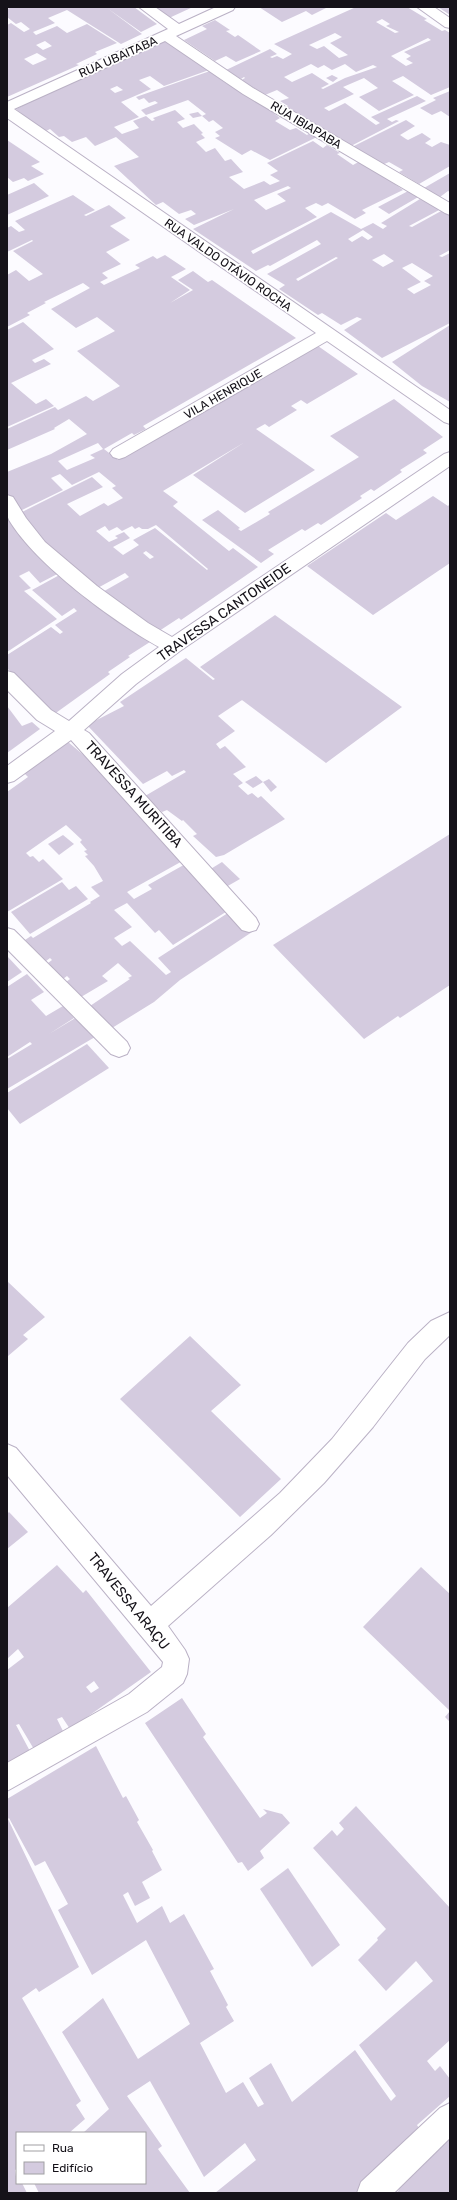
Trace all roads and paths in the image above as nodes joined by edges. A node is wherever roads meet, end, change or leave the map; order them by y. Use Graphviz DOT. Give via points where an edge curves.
graph roads {
  1 [pos="146,7"];
  2 [pos="228,7"];
  3 [pos="424,7"];
  4 [pos="450,24"];
  5 [pos="173,33"];
  6 [pos="7,107"];
  7 [pos="7,111"];
  8 [pos="450,210"];
  9 [pos="327,334"];
  10 [pos="450,418"];
  11 [pos="119,453"];
  12 [pos="450,458"];
  13 [pos="7,502"];
  14 [pos="173,646"];
  15 [pos="7,678"];
  16 [pos="71,730"];
  17 [pos="7,776"];
  18 [pos="249,924"];
  19 [pos="7,936"];
  20 [pos="119,1048"];
  21 [pos="450,1323"];
  22 [pos="7,1456"];
  23 [pos="157,1632"];
  24 [pos="7,1778"];
  25 [pos="450,2118"];
  26 [pos="372,2193"];
  1 -- 5 [label="street, RUA IBIAPABA"];
  2 -- 5 [label="street, RUA UBAITABA"];
  3 -- 4 [label="street"];
  5 -- 6 [label="street, RUA UBAITABA"];
  5 -- 8 [label="street, RUA IBIAPABA" via="248,91"];
  7 -- 9 [label="street, RUA VALDO OTÁVIO ROCHA"];
  9 -- 10 [label="street, RUA VALDO OTÁVIO ROCHA"];
  9 -- 11 [label="street, VILA HENRIQUE"];
  12 -- 14 [label="street, TRAVESSA CANTONEIDE"];
  13 -- 14 [label="street" via="39,546 91,591 141,628"];
  14 -- 16 [label="street, TRAVESSA CANTONEIDE" via="129,679"];
  15 -- 16 [label="street, TRAVESSA MURITIBA" via="44,715"];
  16 -- 17 [label="street, TRAVESSA CANTONEIDE"];
  16 -- 18 [label="street, TRAVESSA MURITIBA" via="82,738"];
  19 -- 20 [label="street"];
  21 -- 23 [label="street" via="424,1342 348,1440"];
  22 -- 23 [label="street, TRAVESSA ARAÇU"];
  23 -- 24 [label="street, TRAVESSA ARAÇU" via="176,1659 174,1674 138,1703"];
  25 -- 26 [label="street"];
}
